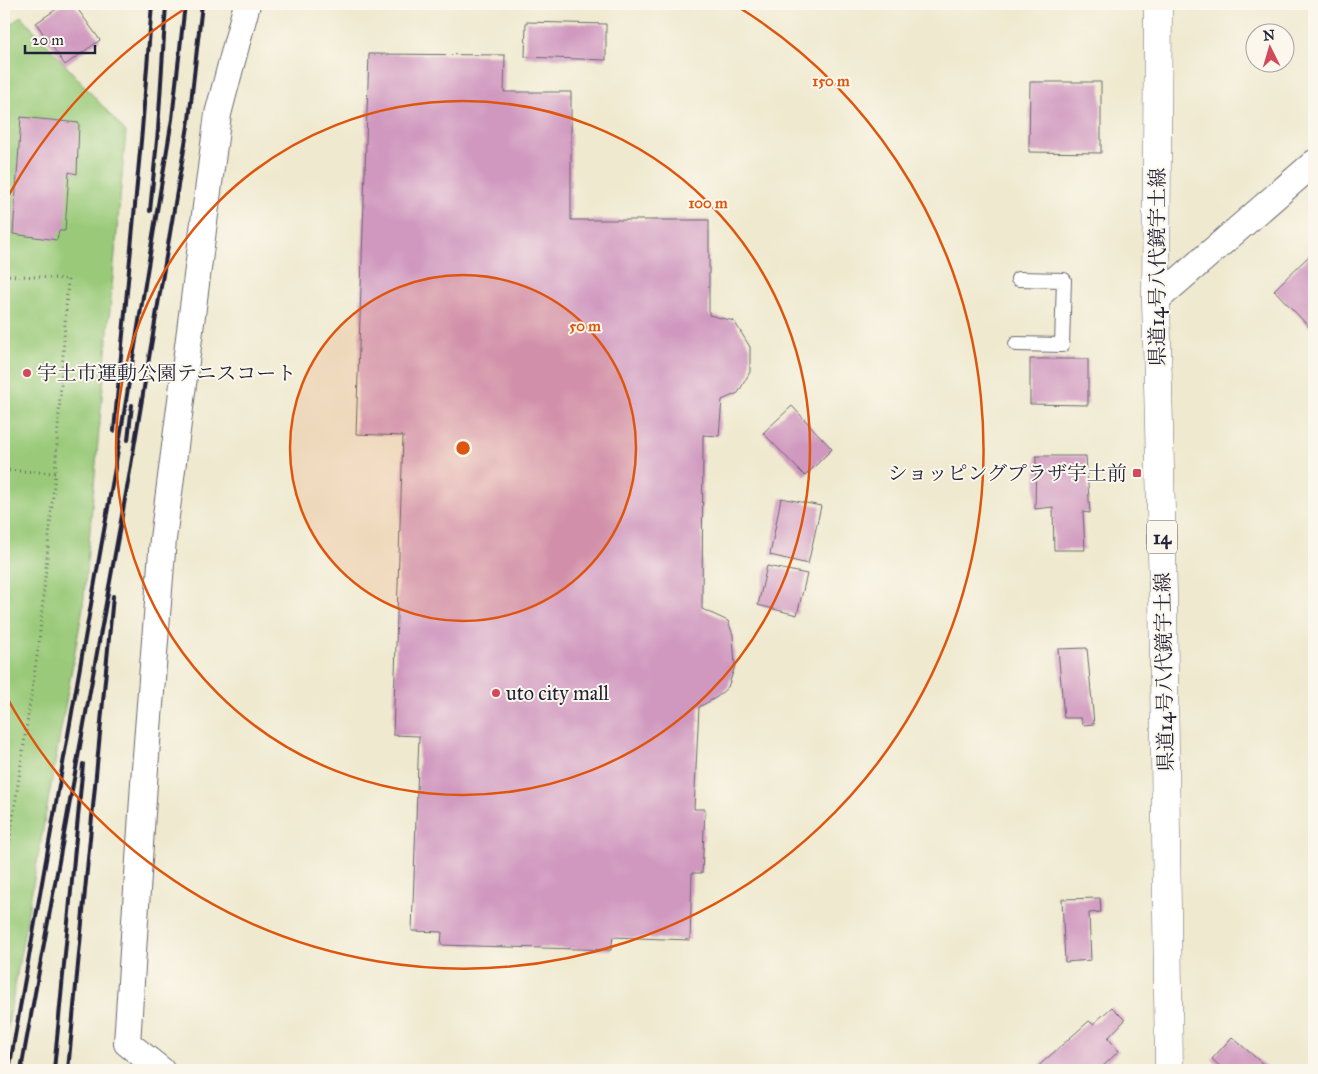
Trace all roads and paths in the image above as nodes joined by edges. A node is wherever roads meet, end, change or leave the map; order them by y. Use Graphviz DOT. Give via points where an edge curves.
graph roads {
  1 [pos="247,4"];
  2 [pos="1158,4"];
  3 [pos="4,125"];
  4 [pos="4,163"];
  5 [pos="1314,163"];
  6 [pos="4,275"];
  7 [pos="1018,278"];
  8 [pos="1156,300"];
  9 [pos="1016,344"];
  10 [pos="4,470"];
  11 [pos="55,473"];
  12 [pos="4,879"];
  13 [pos="161,1070"];
  14 [pos="1169,1070"];
  1 -- 13 [label="street" via="218,114 163,539 127,1043"];
  2 -- 8 [label="main road, 県道14号八代鏡宇土線 / 14"];
  3 -- 4 [label="path"];
  5 -- 8 [label="street"];
  6 -- 11 [label="path" via="68,279"];
  7 -- 9 [label="lane" via="1064,280 1062,345"];
  8 -- 14 [label="main road, 県道14号八代鏡宇土線 / 14"];
  10 -- 11 [label="path"];
  11 -- 12 [label="path" via="39,642"];
}
